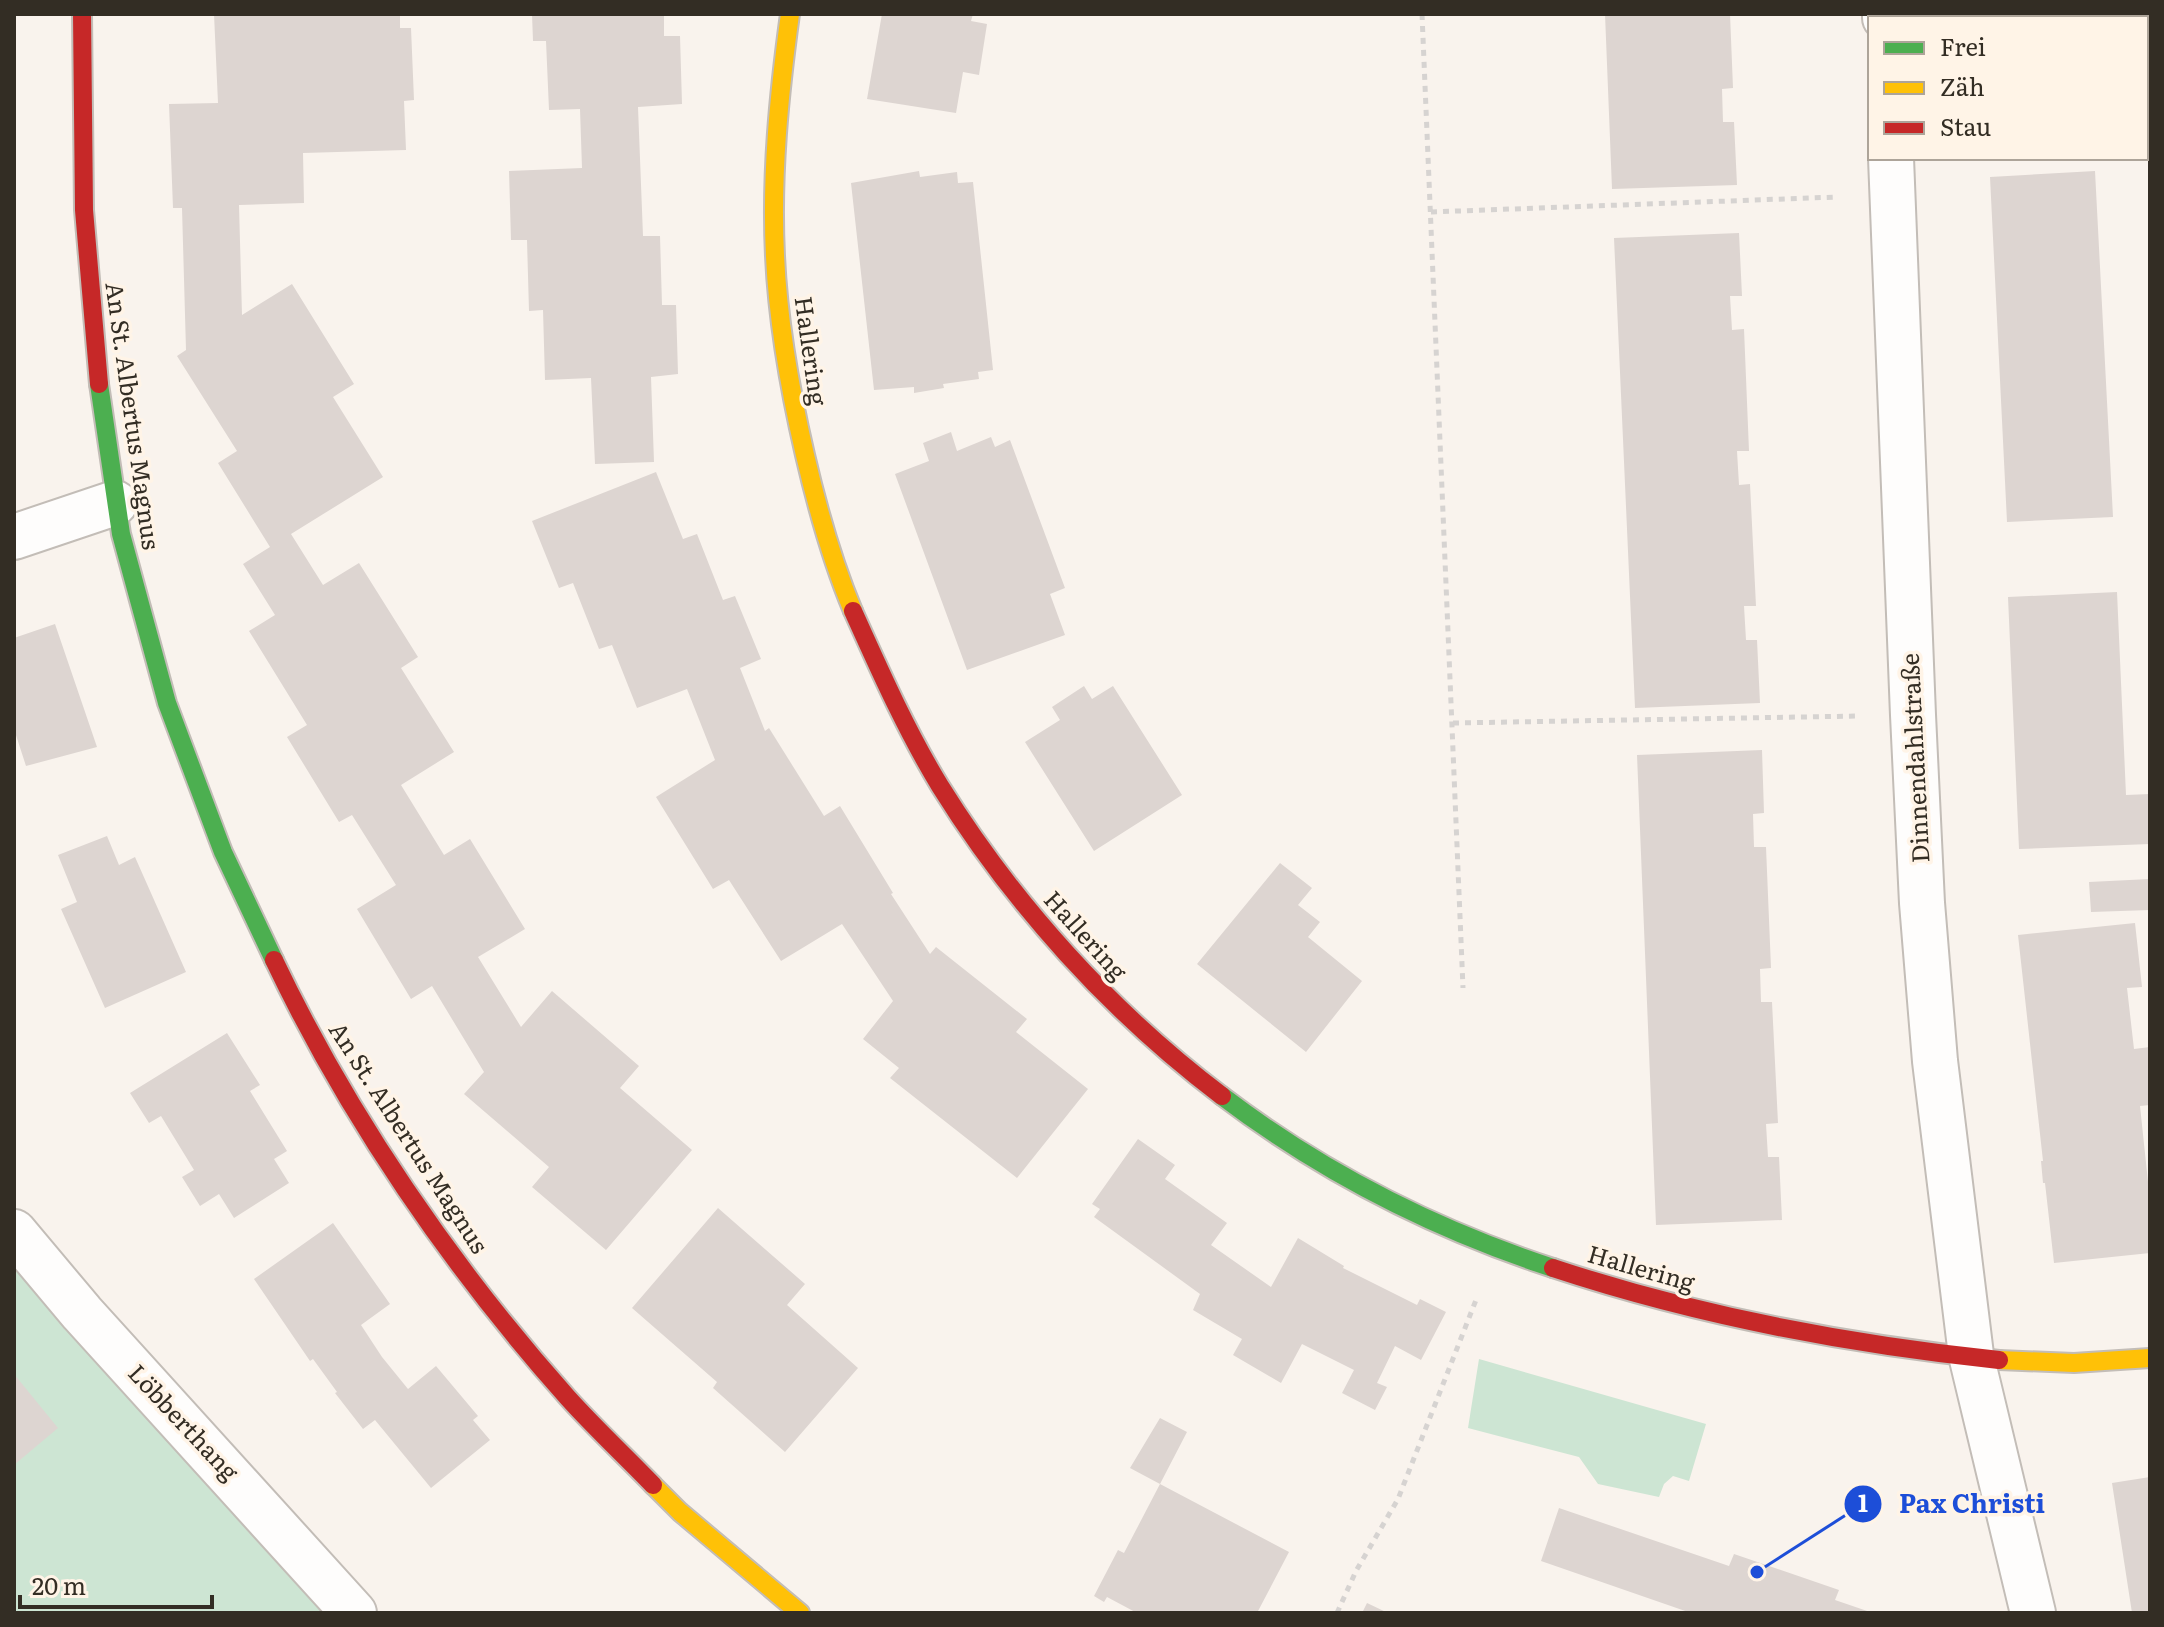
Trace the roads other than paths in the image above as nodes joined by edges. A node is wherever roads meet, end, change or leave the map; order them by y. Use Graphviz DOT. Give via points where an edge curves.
graph roads {
  1 [pos="82,14"];
  2 [pos="790,14"];
  3 [pos="1892,176"];
  4 [pos="115,503"];
  5 [pos="14,537"];
  6 [pos="14,1232"];
  7 [pos="1971,1355"];
  8 [pos="2150,1358"];
  9 [pos="354,1613"];
  10 [pos="800,1613"];
  11 [pos="2033,1613"];
  1 -- 4 [label="street, An St. Albertus Magnus" via="83,217 91,329"];
  2 -- 7 [label="street, Hallering" via="773,188 777,288 789,387 814,500 845,597 900,716 951,806 1073,963 1142,1031 1215,1091 1303,1152 1400,1207 1496,1250 1631,1294 1765,1326"];
  3 -- 7 [label="street, Dinnendahlstraße" via="1922,903 1935,1061"];
  4 -- 5 [label="street"];
  4 -- 10 [label="street, An St. Albertus Magnus" via="167,709 212,831 265,948 329,1069 425,1217 511,1332 623,1457"];
  6 -- 9 [label="street, Löbberthang"];
  7 -- 8 [label="street" via="2031,1362"];
  7 -- 11 [label="street, Dinnendahlstraße"];
}
